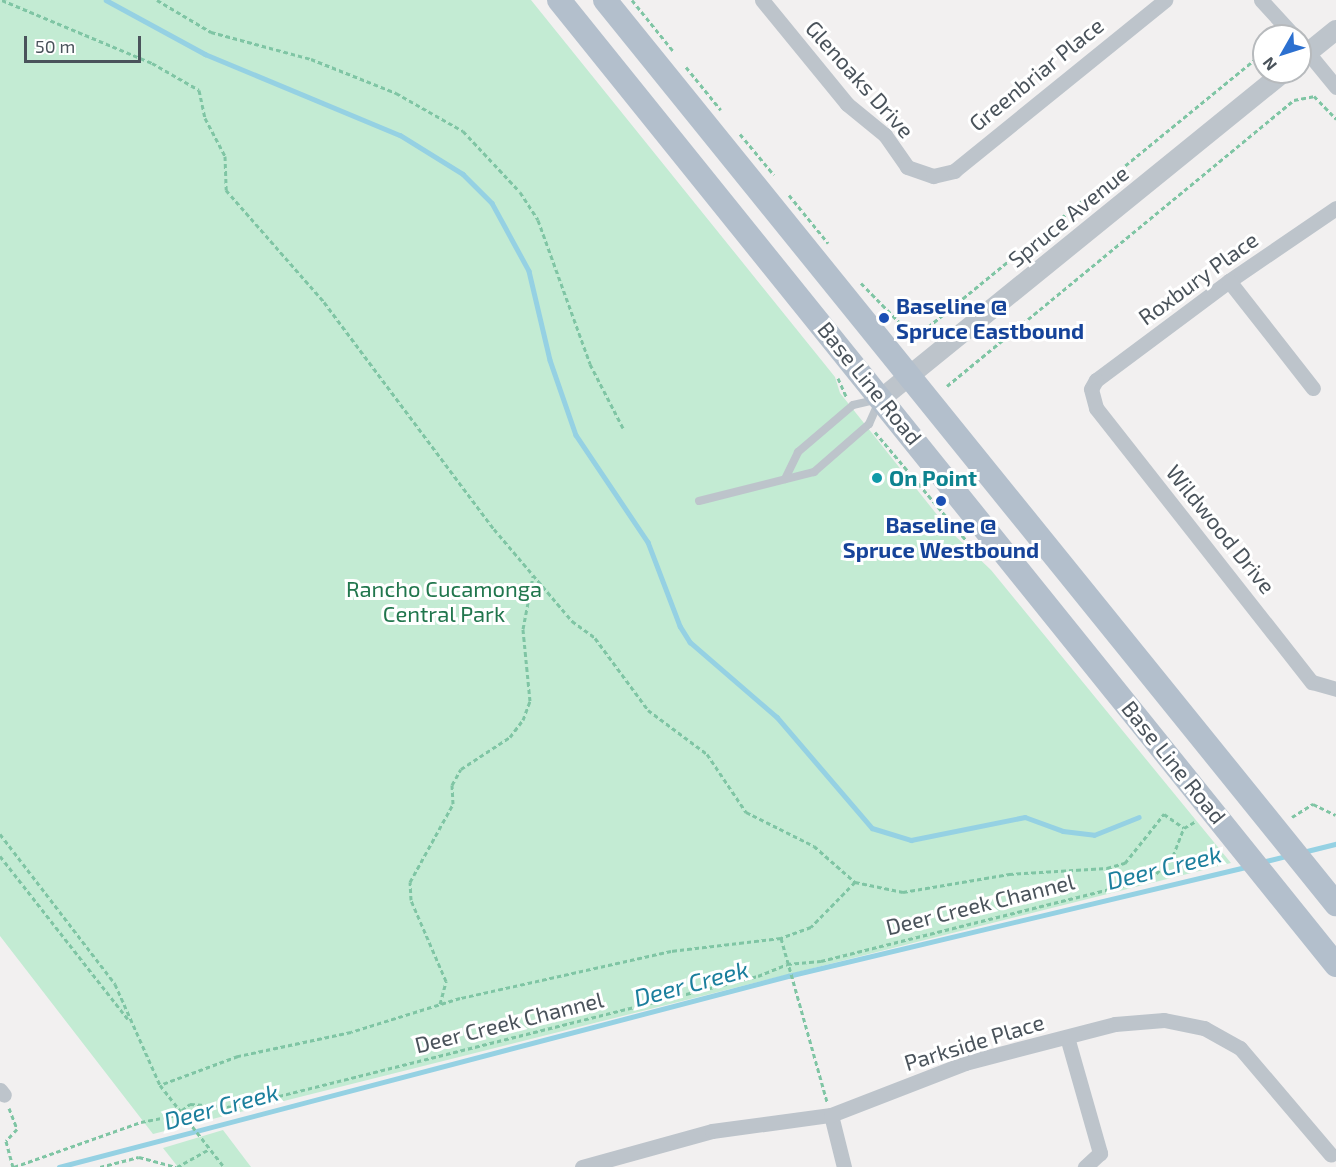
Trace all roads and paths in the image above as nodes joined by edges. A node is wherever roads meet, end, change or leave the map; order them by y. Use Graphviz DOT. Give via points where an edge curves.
graph roads {
  1 [pos="2,0"];
  2 [pos="157,0"];
  3 [pos="559,0"];
  4 [pos="605,0"];
  5 [pos="632,0"];
  6 [pos="762,0"];
  7 [pos="1165,0"];
  8 [pos="1262,0"];
  9 [pos="1283,24"];
  10 [pos="1336,30"];
  11 [pos="1312,46"];
  12 [pos="1252,62"];
  13 [pos="1312,62"];
  14 [pos="1269,84"];
  15 [pos="1336,87"];
  16 [pos="725,117"];
  17 [pos="1336,119"];
  18 [pos="735,129"];
  19 [pos="933,176"];
  20 [pos="1336,208"];
  21 [pos="831,247"];
  22 [pos="853,275"];
  23 [pos="1229,281"];
  24 [pos="837,373"];
  25 [pos="908,376"];
  26 [pos="947,386"];
  27 [pos="1313,388"];
  28 [pos="1091,390"];
  29 [pos="841,391"];
  30 [pos="882,398"];
  31 [pos="623,428"];
  32 [pos="785,479"];
  33 [pos="699,501"];
  34 [pos="533,576"];
  35 [pos="1331,690"];
  36 [pos="1336,815"];
  37 [pos="1292,818"];
  38 [pos="1198,820"];
  39 [pos="1184,828"];
  40 [pos="0,834"];
  41 [pos="0,856"];
  42 [pos="855,882"];
  43 [pos="1336,904"];
  44 [pos="781,938"];
  45 [pos="788,964"];
  46 [pos="1336,965"];
  47 [pos="440,1004"];
  48 [pos="131,1023"];
  49 [pos="1067,1037"];
  50 [pos="160,1085"];
  51 [pos="2,1092"];
  52 [pos="180,1112"];
  53 [pos="831,1115"];
  54 [pos="209,1149"];
  55 [pos="1331,1158"];
  56 [pos="219,1161"];
  57 [pos="610,1163"];
  58 [pos="14,1167"];
  59 [pos="100,1167"];
  60 [pos="177,1167"];
  61 [pos="218,1167"];
  62 [pos="224,1167"];
  63 [pos="582,1167"];
  64 [pos="844,1167"];
  65 [pos="1085,1167"];
  1 -- 34 [label="path" via="152,63 199,90 205,118 225,156 226,189 324,302"];
  2 -- 31 [label="path" via="211,32 311,59 396,93 464,131 520,192 538,220 590,364"];
  3 -- 30 [label="main road, Base Line Road"];
  4 -- 25 [label="main road, Base Line Road"];
  5 -- 16 [label="path"];
  6 -- 19 [label="street, Glenoaks Drive" via="847,104 885,135 907,167"];
  7 -- 19 [label="street, Greenbriar Place" via="954,171"];
  8 -- 9 [label="street"];
  10 -- 11 [label="street"];
  12 -- 22 [label="path" via="928,327 914,333 904,327"];
  13 -- 15 [label="street"];
  14 -- 25 [label="street, Spruce Avenue"];
  17 -- 26 [label="path" via="1314,96 1294,100"];
  18 -- 21 [label="path"];
  20 -- 23 [label="street, Roxbury Place"];
  23 -- 27 [label="street"];
  23 -- 28 [label="street, Roxbury Place" via="1096,380"];
  24 -- 29 [label="path"];
  25 -- 30 [label="street, Spruce Avenue"];
  25 -- 43 [label="main road, Base Line Road"];
  28 -- 35 [label="street, Wildwood Drive" via="1096,408 1312,682"];
  30 -- 32 [label="lane" via="869,424 814,472"];
  30 -- 32 [label="lane" via="853,405 798,452"];
  30 -- 46 [label="main road, Base Line Road"];
  32 -- 33 [label="lane"];
  34 -- 42 [label="path" via="572,621 595,638 648,711 707,754 746,812 814,846"];
  34 -- 47 [label="path" via="523,629 530,700 523,720 510,737 461,769 452,785 453,804 410,882 411,900 446,981"];
  36 -- 37 [label="path" via="1313,804"];
  38 -- 39 [label="path"];
  39 -- 42 [label="path" via="1164,814 1125,863 1107,868 1009,874 903,892"];
  39 -- 45 [label="path, Deer Creek Channel" via="1173,856 1151,879 821,961"];
  40 -- 48 [label="path" via="115,984"];
  41 -- 48 [label="path"];
  42 -- 44 [label="path" via="811,927"];
  44 -- 45 [label="path"];
  44 -- 47 [label="path" via="671,951"];
  45 -- 52 [label="path, Deer Creek Channel" via="758,976 246,1104 195,1103"];
  45 -- 53 [label="path"];
  47 -- 50 [label="path" via="351,1032 238,1056"];
  48 -- 50 [label="path"];
  49 -- 53 [label="street, Parkside Place" via="965,1063"];
  49 -- 55 [label="street, Parkside Place" via="1115,1024 1164,1020 1204,1029 1240,1048"];
  49 -- 65 [label="street" via="1100,1153"];
  50 -- 52 [label="path"];
  51 -- 58 [label="path" via="17,1129 6,1142"];
  52 -- 54 [label="path"];
  52 -- 58 [label="path, Deer Creek Channel"];
  53 -- 57 [label="street, Parkside Place" via="712,1131"];
  53 -- 64 [label="street"];
  54 -- 56 [label="path"];
  54 -- 60 [label="path"];
  56 -- 61 [label="path"];
  56 -- 62 [label="path"];
  57 -- 63 [label="street, Parkside Place"];
  59 -- 60 [label="path" via="138,1157"];
}
